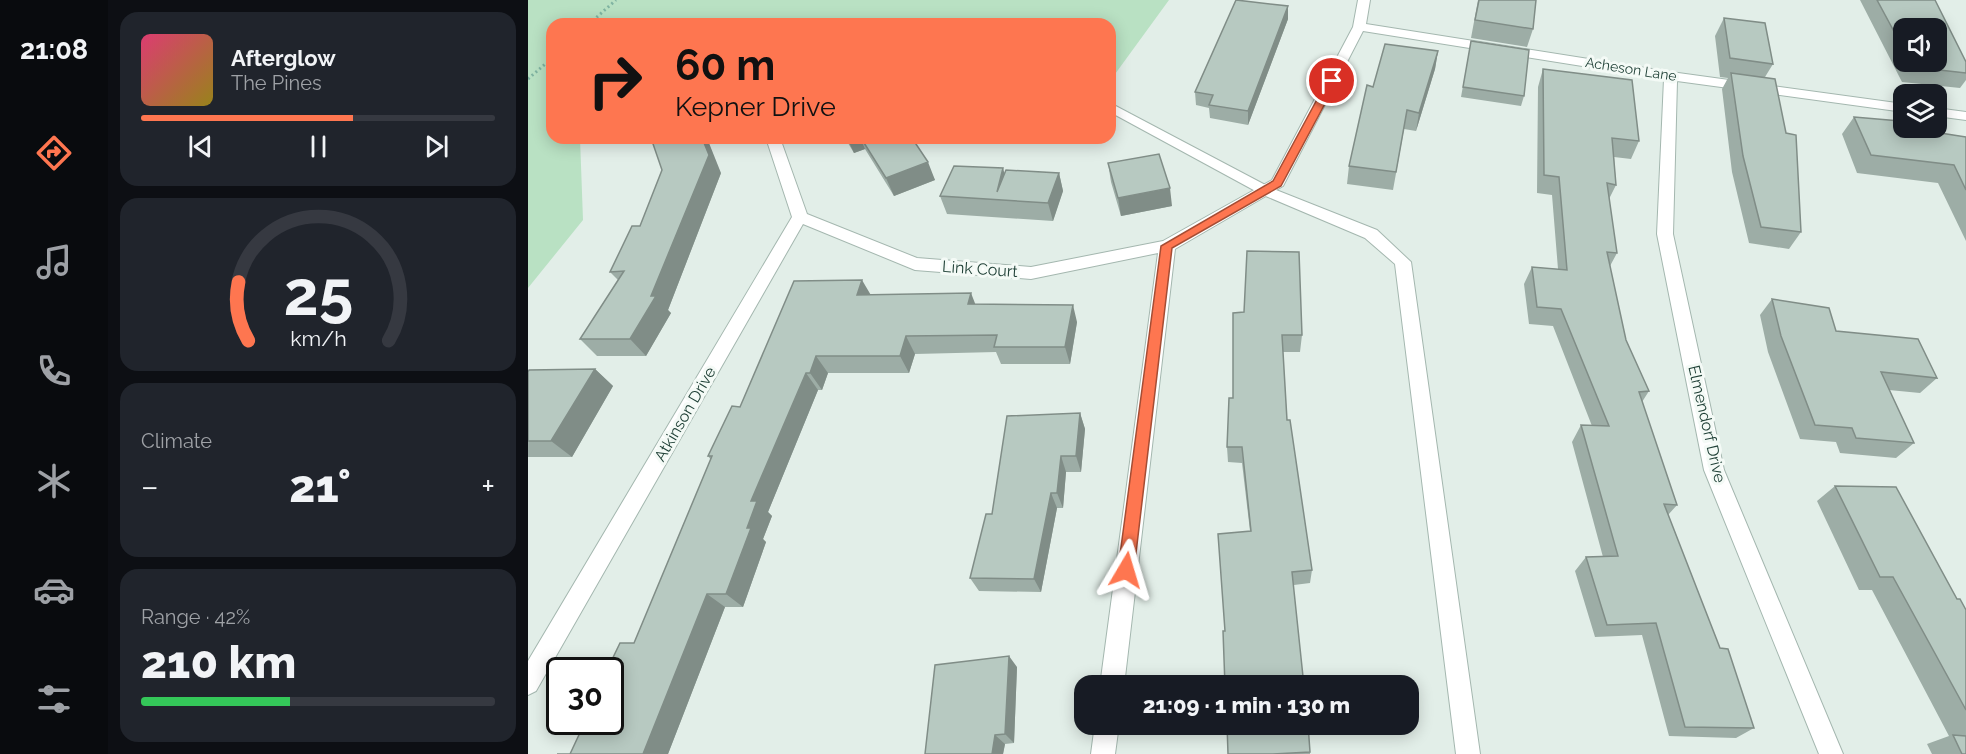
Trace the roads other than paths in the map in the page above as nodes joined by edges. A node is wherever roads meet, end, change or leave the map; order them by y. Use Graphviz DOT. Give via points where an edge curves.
graph roads {
  1 [pos="1364,0"];
  2 [pos="1359,27"];
  3 [pos="1671,76"];
  4 [pos="1893,106"];
  5 [pos="1116,110"];
  6 [pos="1947,113"];
  7 [pos="1966,116"];
  8 [pos="775,144"];
  9 [pos="1266,191"];
  10 [pos="800,217"];
  11 [pos="1167,246"];
  12 [pos="1113,675"];
  13 [pos="528,683"];
  14 [pos="1106,735"];
  15 [pos="1103,754"];
  16 [pos="1468,754"];
  17 [pos="1831,754"];
  1 -- 2 [label="street, Link Court"];
  2 -- 3 [label="street, Acheson Lane"];
  2 -- 9 [label="street, Link Court" via="1278,183"];
  3 -- 4 [label="street, Acheson Lane"];
  3 -- 17 [label="street, Elmendorf Drive" via="1665,234 1714,470"];
  5 -- 9 [label="street"];
  6 -- 7 [label="street"];
  8 -- 10 [label="street"];
  9 -- 11 [label="street, Link Court"];
  9 -- 16 [label="street" via="1371,234 1403,262"];
  10 -- 11 [label="street, Link Court" via="915,264 1031,273"];
  10 -- 13 [label="street, Atkinson Drive"];
  11 -- 12 [label="street"];
  14 -- 15 [label="street"];
}
